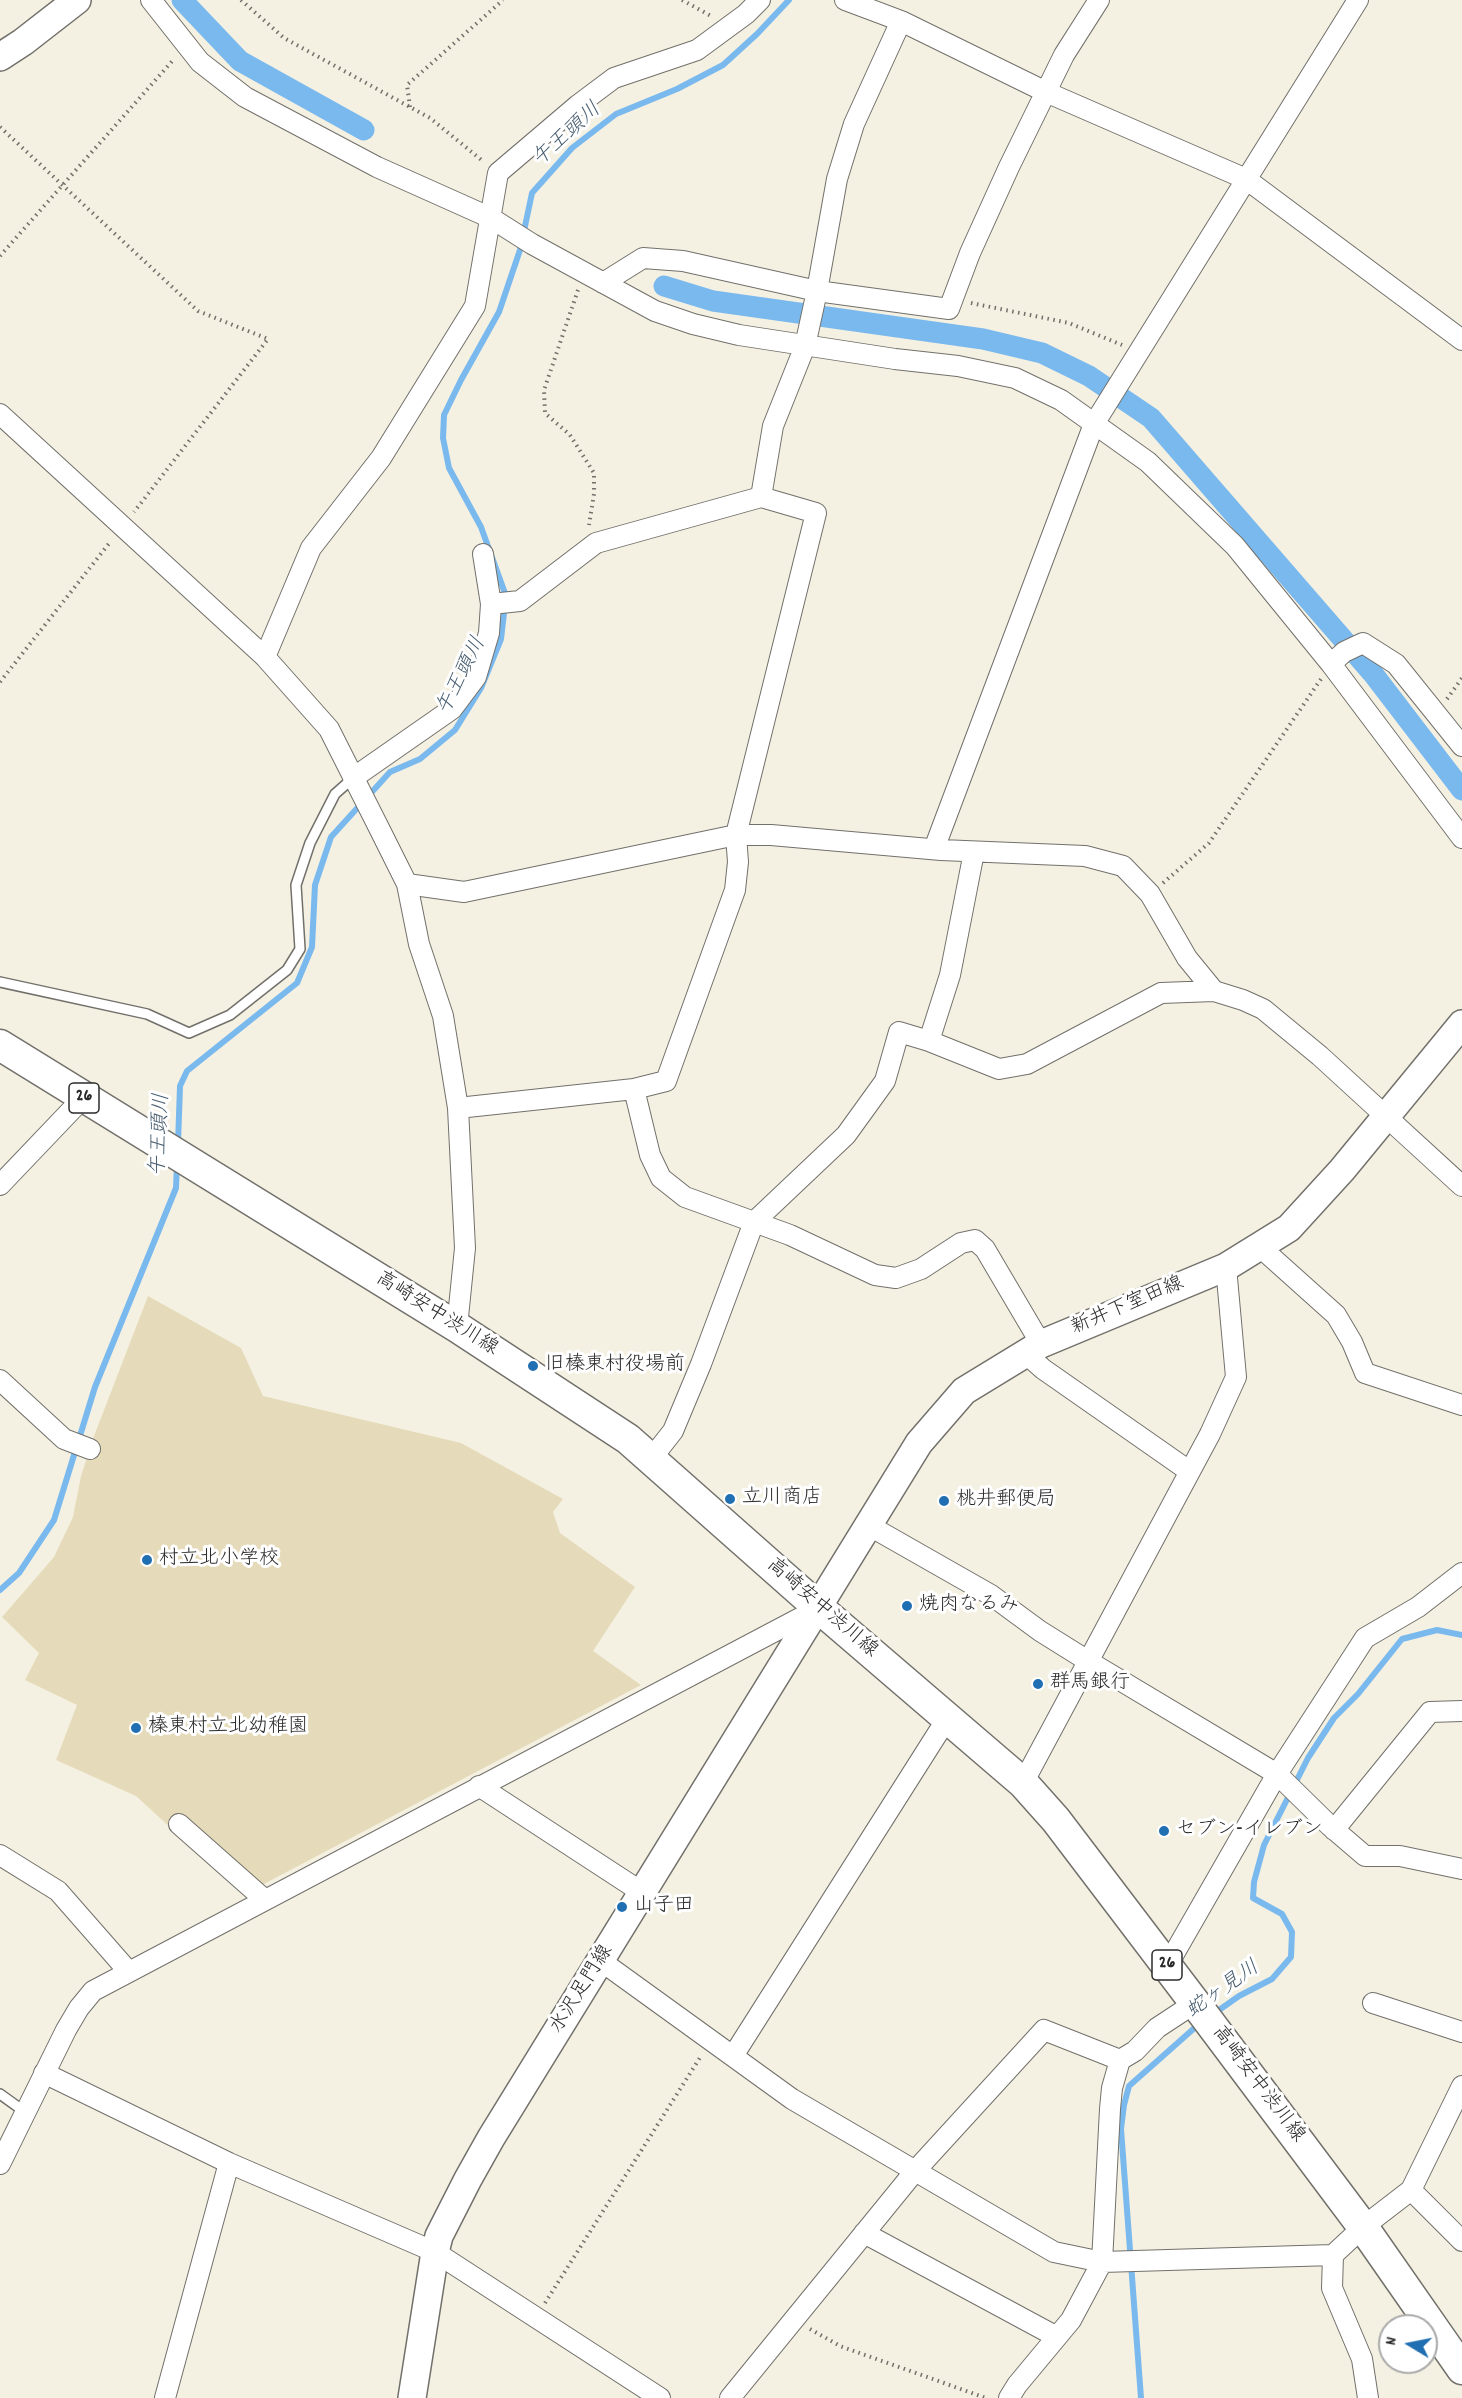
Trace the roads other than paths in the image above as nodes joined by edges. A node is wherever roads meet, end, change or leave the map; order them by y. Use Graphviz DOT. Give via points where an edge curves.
graph roads {
  1 [pos="77,0"];
  2 [pos="151,0"];
  3 [pos="760,0"];
  4 [pos="845,0"];
  5 [pos="1099,0"];
  6 [pos="1358,0"];
  7 [pos="901,21"];
  8 [pos="0,57"];
  9 [pos="1046,92"];
  10 [pos="1246,179"];
  11 [pos="490,218"];
  12 [pos="603,283"];
  13 [pos="817,291"];
  14 [pos="1462,340"];
  15 [pos="805,346"];
  16 [pos="0,414"];
  17 [pos="1094,424"];
  18 [pos="761,497"];
  19 [pos="483,554"];
  20 [pos="491,604"];
  21 [pos="265,657"];
  22 [pos="1331,664"];
  23 [pos="1462,746"];
  24 [pos="355,783"];
  25 [pos="736,835"];
  26 [pos="1462,838"];
  27 [pos="934,849"];
  28 [pos="974,852"];
  29 [pos="406,884"];
  30 [pos="0,982"];
  31 [pos="1214,991"];
  32 [pos="1462,1024"];
  33 [pos="929,1041"];
  34 [pos="0,1045"];
  35 [pos="634,1089"];
  36 [pos="83,1098"];
  37 [pos="458,1108"];
  38 [pos="1386,1116"];
  39 [pos="0,1185"];
  40 [pos="1462,1186"];
  41 [pos="754,1222"];
  42 [pos="1259,1246"];
  43 [pos="1226,1267"];
  44 [pos="457,1327"];
  45 [pos="1033,1349"];
  46 [pos="0,1380"];
  47 [pos="1462,1404"];
  48 [pos="90,1449"];
  49 [pos="651,1460"];
  50 [pos="1189,1471"];
  51 [pos="868,1525"];
  52 [pos="1462,1573"];
  53 [pos="819,1608"];
  54 [pos="1088,1661"];
  55 [pos="1462,1711"];
  56 [pos="948,1718"];
  57 [pos="1277,1774"];
  58 [pos="1023,1783"];
  59 [pos="479,1786"];
  60 [pos="179,1824"];
  61 [pos="1334,1830"];
  62 [pos="0,1855"];
  63 [pos="1462,1869"];
  64 [pos="643,1893"];
  65 [pos="265,1900"];
  66 [pos="601,1961"];
  67 [pos="1167,1966"];
  68 [pos="129,1972"];
  69 [pos="1196,2003"];
  70 [pos="1373,2003"];
  71 [pos="1462,2032"];
  72 [pos="733,2056"];
  73 [pos="1120,2060"];
  74 [pos="44,2073"];
  75 [pos="1462,2086"];
  76 [pos="0,2094"];
  77 [pos="25,2112"];
  78 [pos="229,2163"];
  79 [pos="0,2164"];
  80 [pos="915,2171"];
  81 [pos="1411,2190"];
  82 [pos="1363,2227"];
  83 [pos="864,2233"];
  84 [pos="1462,2241"];
  85 [pos="435,2252"];
  86 [pos="1333,2255"];
  87 [pos="1102,2262"];
  88 [pos="1057,2337"];
  89 [pos="1462,2369"];
  90 [pos="165,2398"];
  91 [pos="412,2398"];
  92 [pos="660,2398"];
  93 [pos="730,2398"];
  94 [pos="1010,2398"];
  95 [pos="1368,2398"];
  1 -- 8 [label="main road"];
  2 -- 11 [label="street" via="200,62 245,97 377,166"];
  3 -- 11 [label="street" via="697,50 614,78 578,105 498,173"];
  4 -- 7 [label="street"];
  5 -- 9 [label="street"];
  6 -- 10 [label="street"];
  7 -- 9 [label="street"];
  7 -- 13 [label="street" via="854,123 837,179"];
  9 -- 10 [label="street"];
  9 -- 13 [label="street" via="970,253 949,309"];
  10 -- 14 [label="street"];
  10 -- 17 [label="street"];
  11 -- 12 [label="street"];
  11 -- 21 [label="street" via="475,306 381,458 310,548"];
  12 -- 13 [label="street" via="643,258 682,261"];
  12 -- 15 [label="street" via="655,311 693,324"];
  13 -- 15 [label="street"];
  15 -- 17 [label="street" via="958,366 1015,378 1061,400"];
  15 -- 18 [label="street" via="773,426"];
  16 -- 21 [label="street"];
  17 -- 22 [label="street" via="1148,462 1235,546"];
  17 -- 27 [label="street"];
  18 -- 20 [label="street" via="596,543 520,601"];
  18 -- 25 [label="street" via="816,513"];
  19 -- 20 [label="street"];
  20 -- 24 [label="street" via="489,633 476,677 452,709"];
  21 -- 24 [label="street" via="329,729"];
  22 -- 23 [label="street" via="1363,643 1396,664"];
  22 -- 26 [label="street"];
  24 -- 29 [label="street"];
  24 -- 30 [label="lane" via="335,794 310,843 296,885 300,949 287,970 230,1015 189,1033 147,1014"];
  25 -- 27 [label="street"];
  25 -- 29 [label="street" via="464,892"];
  25 -- 35 [label="street" via="735,890 666,1081"];
  27 -- 28 [label="street"];
  28 -- 31 [label="street" via="1085,856 1124,866 1150,894 1186,958"];
  28 -- 33 [label="street" via="950,975"];
  29 -- 37 [label="street" via="419,944 443,1016"];
  31 -- 33 [label="street" via="1161,993 1027,1064 999,1069"];
  31 -- 38 [label="street" via="1263,1009"];
  32 -- 38 [label="main road, 新井下室田線"];
  33 -- 41 [label="street" via="899,1032 885,1081 846,1135"];
  34 -- 36 [label="main road, 高崎安中渋川線 / 26"];
  35 -- 37 [label="street"];
  35 -- 41 [label="street" via="650,1155 661,1178 685,1197"];
  36 -- 39 [label="street"];
  36 -- 44 [label="main road, 高崎安中渋川線 / 26"];
  37 -- 44 [label="street" via="465,1248"];
  38 -- 40 [label="street"];
  38 -- 42 [label="main road, 新井下室田線" via="1289,1228"];
  41 -- 45 [label="street" via="875,1275 896,1278 975,1240 986,1249"];
  41 -- 49 [label="street" via="673,1431"];
  42 -- 43 [label="main road, 新井下室田線"];
  42 -- 47 [label="street" via="1336,1315 1365,1373"];
  43 -- 45 [label="main road, 新井下室田線"];
  43 -- 50 [label="street" via="1236,1377"];
  44 -- 49 [label="main road, 高崎安中渋川線 / 26" via="628,1438"];
  45 -- 50 [label="street" via="1043,1369"];
  45 -- 51 [label="main road, 新井下室田線" via="964,1391 919,1443"];
  46 -- 48 [label="street" via="64,1439"];
  49 -- 53 [label="main road, 高崎安中渋川線 / 26"];
  50 -- 54 [label="street"];
  51 -- 53 [label="main road, 新井下室田線"];
  51 -- 54 [label="street" via="991,1595"];
  52 -- 57 [label="street" via="1418,1607 1365,1638"];
  53 -- 56 [label="main road, 高崎安中渋川線 / 26"];
  53 -- 59 [label="street"];
  53 -- 64 [label="main road, 水沢足門線"];
  54 -- 57 [label="street"];
  54 -- 58 [label="street"];
  55 -- 61 [label="street" via="1430,1712"];
  56 -- 58 [label="main road, 高崎安中渋川線 / 26"];
  56 -- 72 [label="street"];
  57 -- 61 [label="street"];
  57 -- 67 [label="street"];
  58 -- 67 [label="main road, 高崎安中渋川線 / 26" via="1056,1820"];
  59 -- 64 [label="street"];
  59 -- 65 [label="street"];
  60 -- 65 [label="street"];
  61 -- 63 [label="street" via="1365,1856 1400,1856"];
  62 -- 68 [label="street" via="58,1891"];
  64 -- 66 [label="main road, 水沢足門線"];
  65 -- 68 [label="street"];
  66 -- 72 [label="street"];
  66 -- 85 [label="main road, 水沢足門線" via="491,2138"];
  67 -- 69 [label="main road, 高崎安中渋川線 / 26"];
  68 -- 74 [label="street" via="93,1991 79,2008"];
  69 -- 73 [label="street" via="1157,2028 1135,2051"];
  69 -- 82 [label="main road, 高崎安中渋川線 / 26"];
  70 -- 71 [label="street"];
  72 -- 80 [label="street" via="792,2099"];
  73 -- 80 [label="street" via="1044,2030"];
  73 -- 87 [label="street" via="1110,2109"];
  74 -- 77 [label="street"];
  74 -- 78 [label="street"];
  75 -- 81 [label="street"];
  76 -- 77 [label="lane"];
  77 -- 79 [label="street"];
  78 -- 85 [label="street"];
  78 -- 90 [label="street"];
  80 -- 83 [label="street"];
  80 -- 87 [label="street" via="1054,2252"];
  81 -- 82 [label="street"];
  81 -- 84 [label="street"];
  82 -- 86 [label="street"];
  82 -- 89 [label="main road, 高崎安中渋川線 / 26"];
  83 -- 88 [label="street"];
  83 -- 93 [label="street"];
  85 -- 91 [label="main road, 水沢足門線"];
  85 -- 92 [label="street"];
  86 -- 87 [label="street"];
  86 -- 95 [label="street" via="1332,2288 1362,2359"];
  87 -- 88 [label="street" via="1071,2320"];
  88 -- 94 [label="street"];
}
